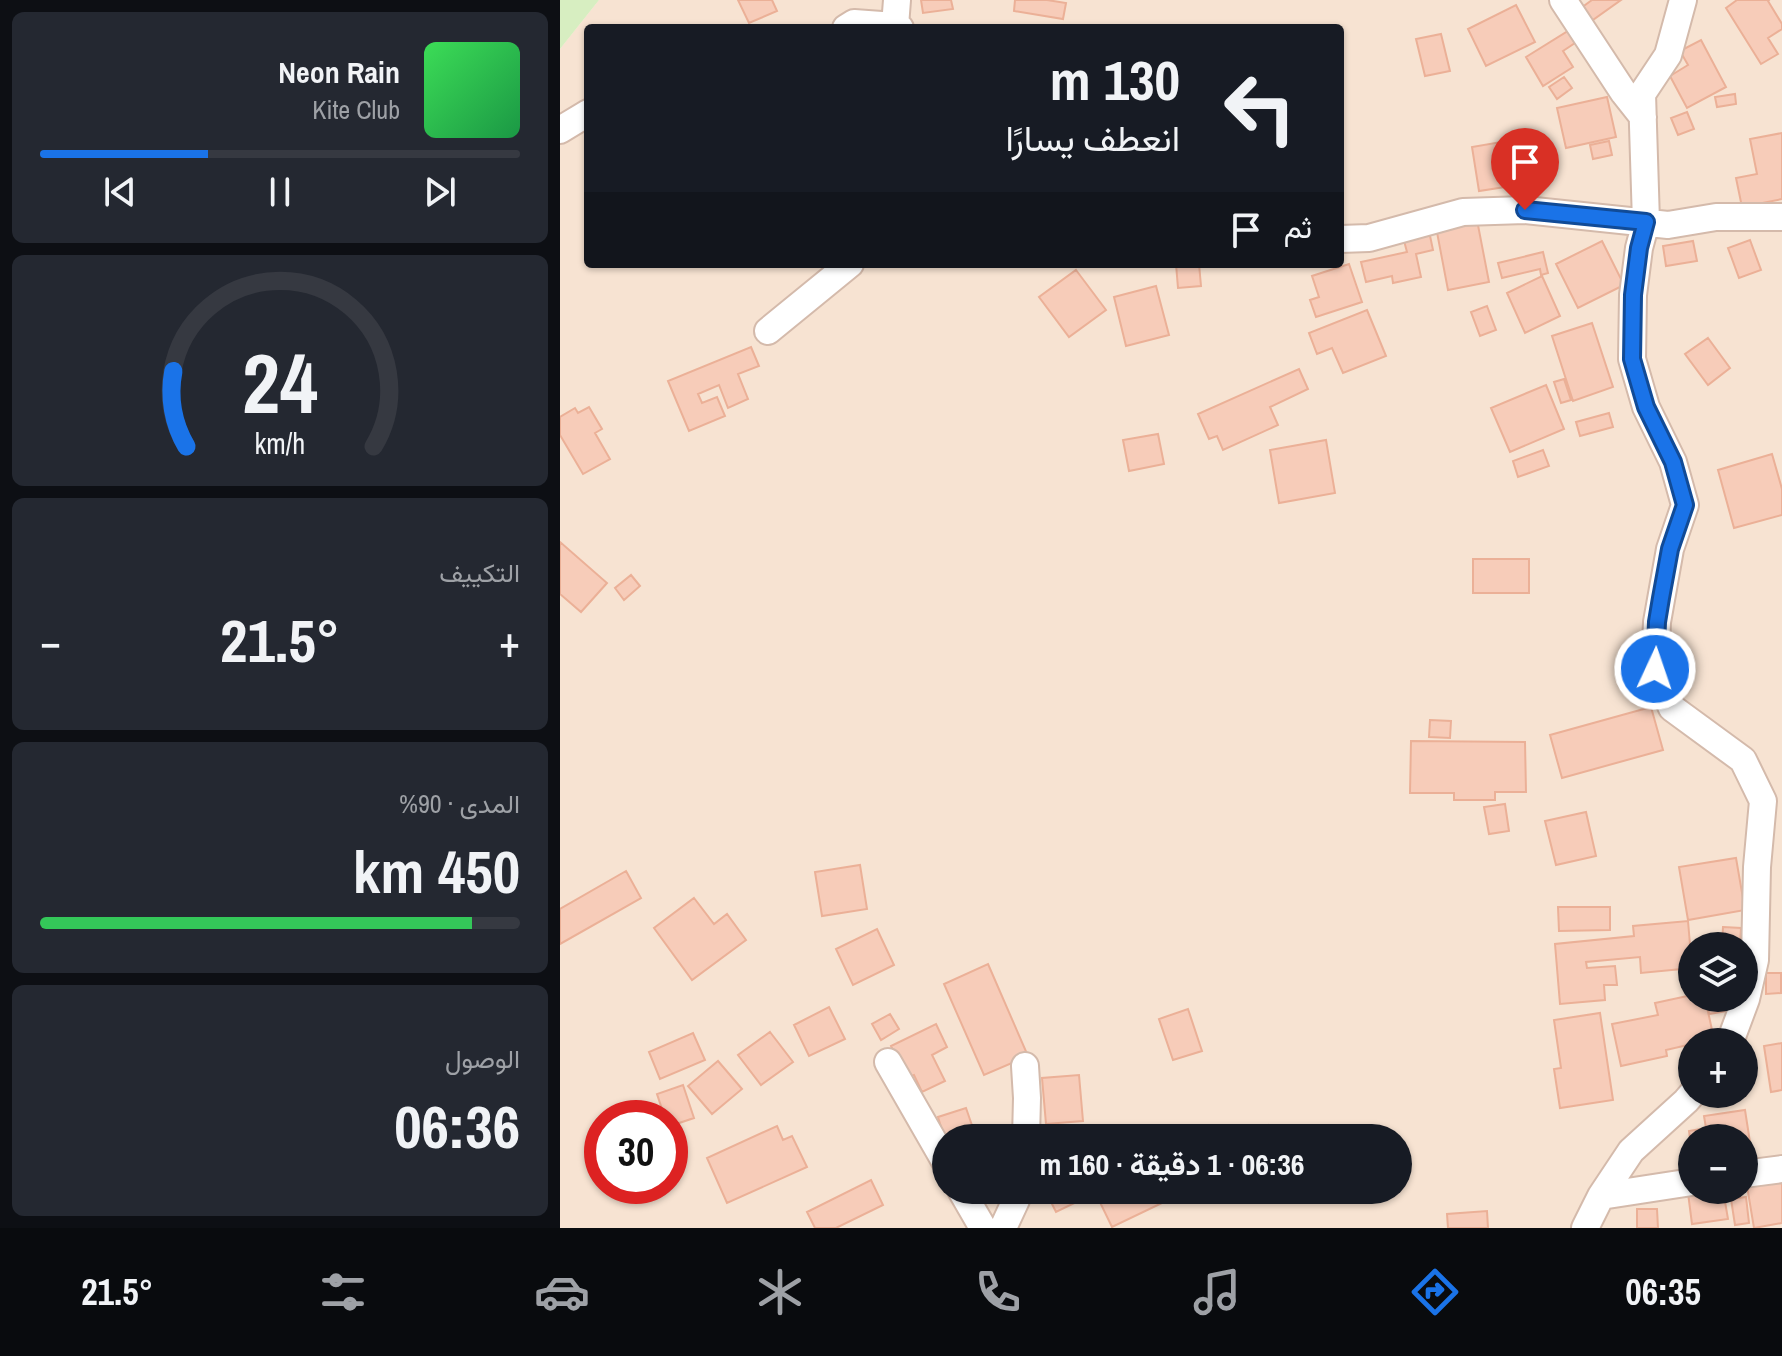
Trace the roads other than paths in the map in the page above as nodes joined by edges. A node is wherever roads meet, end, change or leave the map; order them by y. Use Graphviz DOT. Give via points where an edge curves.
graph roads {
  1 [pos="1563,0"];
  2 [pos="1683,0"];
  3 [pos="897,18"];
  4 [pos="852,24"];
  5 [pos="584,115"];
  6 [pos="1643,117"];
  7 [pos="560,130"];
  8 [pos="1782,217"];
  9 [pos="1646,222"];
  10 [pos="1344,239"];
  11 [pos="845,268"];
  12 [pos="768,331"];
  13 [pos="1735,1028"];
  14 [pos="888,1062"];
  15 [pos="1025,1066"];
  16 [pos="1678,1108"];
  17 [pos="1026,1124"];
  18 [pos="932,1139"];
  19 [pos="1782,1169"];
  20 [pos="1758,1172"];
  21 [pos="1678,1184"];
  22 [pos="1601,1196"];
  23 [pos="969,1204"];
  24 [pos="1014,1204"];
  25 [pos="983,1228"];
  26 [pos="1003,1228"];
  27 [pos="1585,1228"];
  1 -- 6 [label="street"];
  2 -- 6 [label="street" via="1668,55 1642,94"];
  3 -- 4 [label="street"];
  5 -- 7 [label="street"];
  6 -- 9 [label="street"];
  8 -- 9 [label="street"];
  9 -- 10 [label="street" via="1525,210 1463,212 1369,238"];
  9 -- 13 [label="street" via="1633,295 1632,359 1685,505 1659,608 1655,669 1672,708 1743,760 1763,801 1755,960"];
  11 -- 12 [label="street"];
  14 -- 18 [label="street"];
  15 -- 17 [label="street"];
  16 -- 22 [label="street" via="1631,1151"];
  19 -- 20 [label="street"];
  21 -- 22 [label="street"];
  22 -- 27 [label="street"];
  23 -- 25 [label="street"];
  24 -- 26 [label="street"];
}
